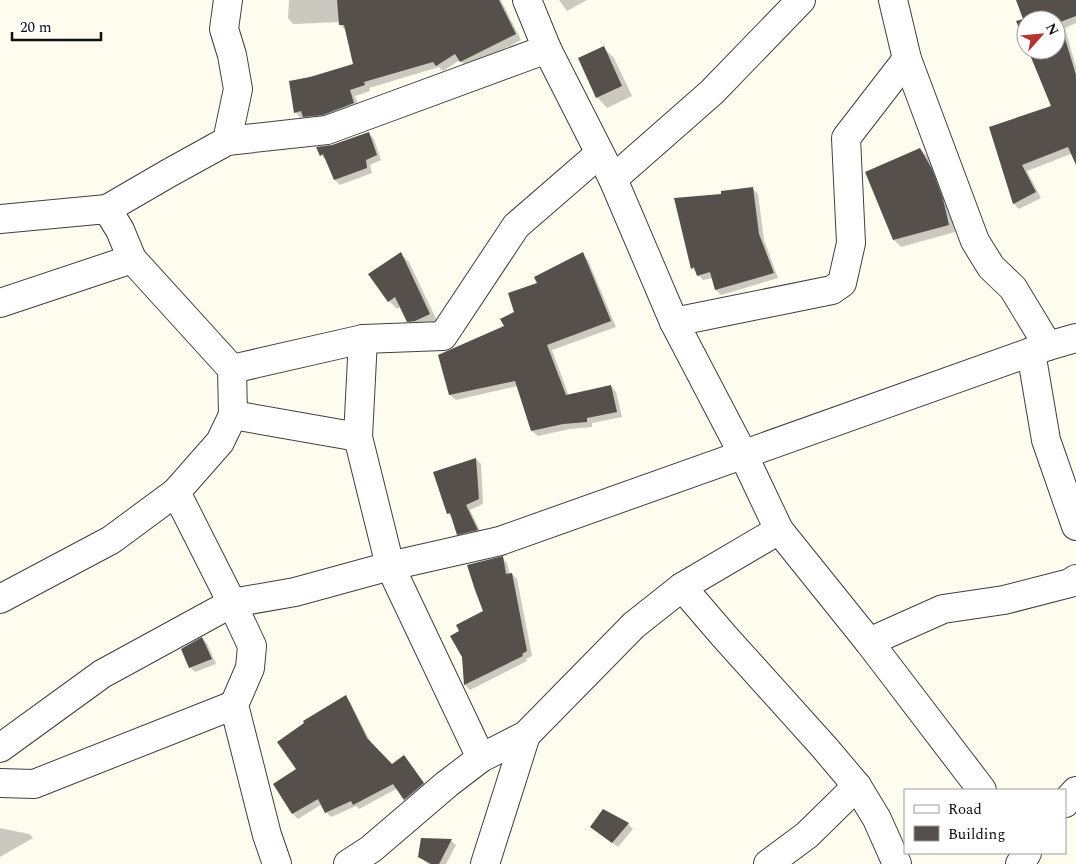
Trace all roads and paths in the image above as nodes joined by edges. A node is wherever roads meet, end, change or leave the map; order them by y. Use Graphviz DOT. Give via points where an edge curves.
graph roads {
  1 [pos="228,0"];
  2 [pos="527,0"];
  3 [pos="893,0"];
  4 [pos="798,2"];
  5 [pos="547,49"];
  6 [pos="906,60"];
  7 [pos="227,141"];
  8 [pos="599,154"];
  9 [pos="613,179"];
  10 [pos="107,209"];
  11 [pos="0,219"];
  12 [pos="132,259"];
  13 [pos="0,303"];
  14 [pos="674,322"];
  15 [pos="1076,338"];
  16 [pos="363,340"];
  17 [pos="1039,349"];
  18 [pos="232,369"];
  19 [pos="233,415"];
  20 [pos="358,437"];
  21 [pos="743,454"];
  22 [pos="176,492"];
  23 [pos="1076,526"];
  24 [pos="779,530"];
  25 [pos="390,566"];
  26 [pos="1076,579"];
  27 [pos="682,587"];
  28 [pos="0,599"];
  29 [pos="232,603"];
  30 [pos="869,642"];
  31 [pos="234,705"];
  32 [pos="526,735"];
  33 [pos="0,748"];
  34 [pos="481,758"];
  35 [pos="0,784"];
  36 [pos="857,786"];
  37 [pos="981,789"];
  38 [pos="1076,791"];
  39 [pos="1066,802"];
  40 [pos="277,864"];
  41 [pos="348,864"];
  42 [pos="484,864"];
  43 [pos="768,864"];
  44 [pos="896,864"];
  1 -- 7 [label="street" via="224,29 238,89"];
  2 -- 5 [label="street"];
  3 -- 6 [label="street"];
  4 -- 9 [label="street" via="712,92"];
  5 -- 7 [label="street" via="327,130"];
  5 -- 8 [label="street"];
  6 -- 14 [label="street" via="846,138 851,243 842,283 832,290"];
  6 -- 17 [label="street" via="975,241 991,267 1013,288"];
  7 -- 10 [label="street"];
  8 -- 9 [label="street"];
  8 -- 16 [label="street" via="516,226 442,336"];
  9 -- 14 [label="street"];
  10 -- 11 [label="street"];
  10 -- 12 [label="street"];
  12 -- 13 [label="street"];
  12 -- 18 [label="street"];
  14 -- 21 [label="street"];
  15 -- 17 [label="street"];
  16 -- 18 [label="street"];
  16 -- 20 [label="street"];
  17 -- 21 [label="street"];
  17 -- 23 [label="street" via="1046,440"];
  18 -- 19 [label="street"];
  19 -- 20 [label="street"];
  19 -- 22 [label="street" via="220,442"];
  20 -- 25 [label="street"];
  21 -- 24 [label="street"];
  21 -- 25 [label="street" via="500,541"];
  22 -- 28 [label="street" via="111,540"];
  22 -- 29 [label="street"];
  24 -- 27 [label="street"];
  24 -- 30 [label="street"];
  25 -- 29 [label="street" via="295,592"];
  25 -- 34 [label="street"];
  26 -- 30 [label="street" via="1070,584 1004,600 943,608"];
  27 -- 32 [label="street" via="634,625"];
  27 -- 36 [label="street"];
  29 -- 31 [label="street" via="252,646 250,668"];
  29 -- 33 [label="street" via="102,674"];
  30 -- 37 [label="street"];
  31 -- 35 [label="street" via="34,784"];
  31 -- 40 [label="street"];
  32 -- 34 [label="street"];
  32 -- 42 [label="street"];
  34 -- 41 [label="street"];
  36 -- 43 [label="street" via="806,835"];
  36 -- 44 [label="street" via="877,819"];
  38 -- 39 [label="street"];
}
